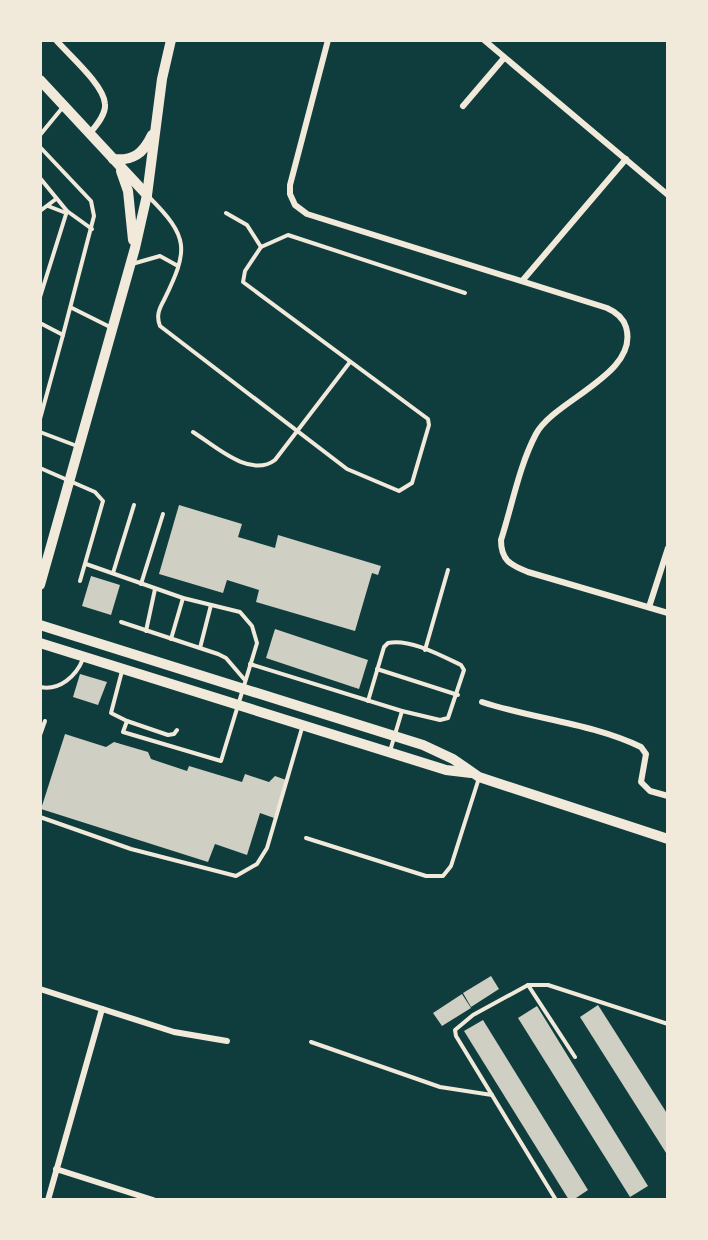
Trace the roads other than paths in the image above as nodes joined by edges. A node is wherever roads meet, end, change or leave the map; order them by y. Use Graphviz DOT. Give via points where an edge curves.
graph roads {
  1 [pos="56,40"];
  2 [pos="171,40"];
  3 [pos="328,40"];
  4 [pos="484,40"];
  5 [pos="504,58"];
  6 [pos="40,80"];
  7 [pos="64,105"];
  8 [pos="462,106"];
  9 [pos="156,127"];
  10 [pos="90,133"];
  11 [pos="40,135"];
  12 [pos="40,147"];
  13 [pos="626,159"];
  14 [pos="114,160"];
  15 [pos="40,178"];
  16 [pos="147,195"];
  17 [pos="668,195"];
  18 [pos="56,199"];
  19 [pos="48,206"];
  20 [pos="40,212"];
  21 [pos="66,212"];
  22 [pos="226,213"];
  23 [pos="92,229"];
  24 [pos="261,247"];
  25 [pos="135,248"];
  26 [pos="131,264"];
  27 [pos="177,266"];
  28 [pos="523,280"];
  29 [pos="465,293"];
  30 [pos="40,297"];
  31 [pos="72,308"];
  32 [pos="40,323"];
  33 [pos="113,328"];
  34 [pos="63,335"];
  35 [pos="350,362"];
  36 [pos="40,419"];
  37 [pos="40,432"];
  38 [pos="193,432"];
  39 [pos="296,432"];
  40 [pos="80,448"];
  41 [pos="40,468"];
  42 [pos="71,482"];
  43 [pos="134,505"];
  44 [pos="163,514"];
  45 [pos="668,548"];
  46 [pos="86,564"];
  47 [pos="448,570"];
  48 [pos="113,573"];
  49 [pos="80,581"];
  50 [pos="141,584"];
  51 [pos="40,585"];
  52 [pos="155,589"];
  53 [pos="183,598"];
  54 [pos="212,605"];
  55 [pos="649,607"];
  56 [pos="668,613"];
  57 [pos="121,622"];
  58 [pos="40,625"];
  59 [pos="146,631"];
  60 [pos="171,639"];
  61 [pos="40,643"];
  62 [pos="200,648"];
  63 [pos="424,650"];
  64 [pos="84,656"];
  65 [pos="250,664"];
  66 [pos="123,668"];
  67 [pos="377,669"];
  68 [pos="243,684"];
  69 [pos="40,687"];
  70 [pos="458,694"];
  71 [pos="368,701"];
  72 [pos="482,702"];
  73 [pos="237,703"];
  74 [pos="402,711"];
  75 [pos="127,721"];
  76 [pos="45,722"];
  77 [pos="303,724"];
  78 [pos="177,730"];
  79 [pos="40,735"];
  80 [pos="394,735"];
  81 [pos="390,751"];
  82 [pos="475,775"];
  83 [pos="668,796"];
  84 [pos="40,817"];
  85 [pos="306,838"];
  86 [pos="668,838"];
  87 [pos="528,985"];
  88 [pos="40,989"];
  89 [pos="102,1009"];
  90 [pos="668,1024"];
  91 [pos="227,1041"];
  92 [pos="311,1042"];
  93 [pos="575,1057"];
  94 [pos="492,1095"];
  95 [pos="56,1169"];
  96 [pos="48,1200"];
  97 [pos="153,1200"];
  98 [pos="556,1200"];
  1 -- 10 [label="street" via="103,96 104,111"];
  2 -- 9 [label="main road"];
  3 -- 28 [label="street" via="290,185 295,205 307,214 344,227"];
  4 -- 5 [label="street"];
  5 -- 8 [label="street"];
  5 -- 13 [label="street"];
  6 -- 7 [label="main road"];
  7 -- 10 [label="main road"];
  7 -- 11 [label="lane"];
  9 -- 14 [label="main road" via="140,154"];
  9 -- 16 [label="main road"];
  10 -- 14 [label="main road"];
  12 -- 23 [label="lane" via="91,201"];
  13 -- 17 [label="street"];
  13 -- 28 [label="street"];
  14 -- 16 [label="main road"];
  14 -- 25 [label="main road" via="128,191"];
  15 -- 18 [label="lane"];
  16 -- 25 [label="main road"];
  16 -- 27 [label="lane" via="180,234"];
  18 -- 19 [label="lane"];
  18 -- 21 [label="lane"];
  19 -- 20 [label="lane"];
  19 -- 21 [label="lane"];
  21 -- 23 [label="lane"];
  21 -- 30 [label="lane"];
  22 -- 24 [label="lane" via="244,223"];
  23 -- 31 [label="lane"];
  24 -- 29 [label="lane" via="288,235"];
  24 -- 35 [label="lane" via="244,271 243,282"];
  25 -- 26 [label="main road"];
  26 -- 27 [label="lane" via="160,256"];
  26 -- 33 [label="main road"];
  27 -- 39 [label="lane" via="158,313 160,326"];
  28 -- 55 [label="street" via="614,311 625,323 627,338 609,373 553,414 536,434 501,540 503,556 513,566"];
  31 -- 33 [label="lane"];
  31 -- 34 [label="lane"];
  32 -- 34 [label="lane"];
  33 -- 40 [label="main road"];
  34 -- 36 [label="lane"];
  35 -- 39 [label="lane"];
  35 -- 39 [label="lane" via="428,419 411,485 399,491 347,469"];
  37 -- 40 [label="lane"];
  38 -- 39 [label="lane" via="231,456 259,467 275,460"];
  40 -- 42 [label="main road"];
  41 -- 42 [label="lane"];
  42 -- 46 [label="lane" via="95,492 104,501"];
  42 -- 51 [label="main road"];
  43 -- 48 [label="lane"];
  44 -- 50 [label="lane"];
  45 -- 55 [label="street"];
  46 -- 48 [label="lane"];
  46 -- 49 [label="lane"];
  47 -- 63 [label="lane"];
  48 -- 50 [label="lane"];
  50 -- 52 [label="lane"];
  52 -- 53 [label="lane"];
  52 -- 59 [label="lane"];
  53 -- 54 [label="lane"];
  53 -- 60 [label="lane"];
  54 -- 62 [label="lane"];
  54 -- 65 [label="lane" via="240,612 250,623 257,639"];
  55 -- 56 [label="street"];
  57 -- 59 [label="lane"];
  58 -- 68 [label="main road"];
  59 -- 60 [label="lane"];
  60 -- 62 [label="lane"];
  61 -- 64 [label="main road"];
  62 -- 68 [label="lane" via="226,658"];
  63 -- 67 [label="lane" via="400,642 388,643"];
  63 -- 70 [label="lane" via="463,667"];
  64 -- 66 [label="main road"];
  64 -- 69 [label="lane" via="75,675 55,687"];
  65 -- 68 [label="lane"];
  65 -- 71 [label="lane"];
  66 -- 73 [label="main road"];
  66 -- 75 [label="lane" via="111,711 114,717"];
  67 -- 70 [label="lane"];
  67 -- 71 [label="lane"];
  68 -- 73 [label="lane"];
  68 -- 80 [label="main road"];
  70 -- 74 [label="lane" via="452,715 445,720"];
  71 -- 74 [label="lane"];
  72 -- 83 [label="street" via="641,747 646,754 641,782 650,791"];
  73 -- 75 [label="lane" via="221,761 123,732"];
  73 -- 77 [label="main road"];
  74 -- 80 [label="lane"];
  75 -- 78 [label="lane" via="168,735"];
  76 -- 79 [label="lane"];
  77 -- 81 [label="main road"];
  77 -- 84 [label="lane" via="267,848 257,864 236,876 132,849"];
  80 -- 81 [label="lane"];
  80 -- 82 [label="main road" via="441,752"];
  81 -- 82 [label="main road" via="446,770"];
  82 -- 85 [label="lane" via="451,866 443,876 426,876"];
  82 -- 86 [label="main road"];
  87 -- 90 [label="lane" via="548,985"];
  87 -- 93 [label="lane"];
  87 -- 94 [label="lane" via="473,1015 455,1030"];
  88 -- 89 [label="street"];
  89 -- 91 [label="street" via="174,1032"];
  89 -- 95 [label="street"];
  92 -- 94 [label="lane" via="440,1088"];
  94 -- 98 [label="lane"];
  95 -- 96 [label="street"];
  95 -- 97 [label="street"];
}
